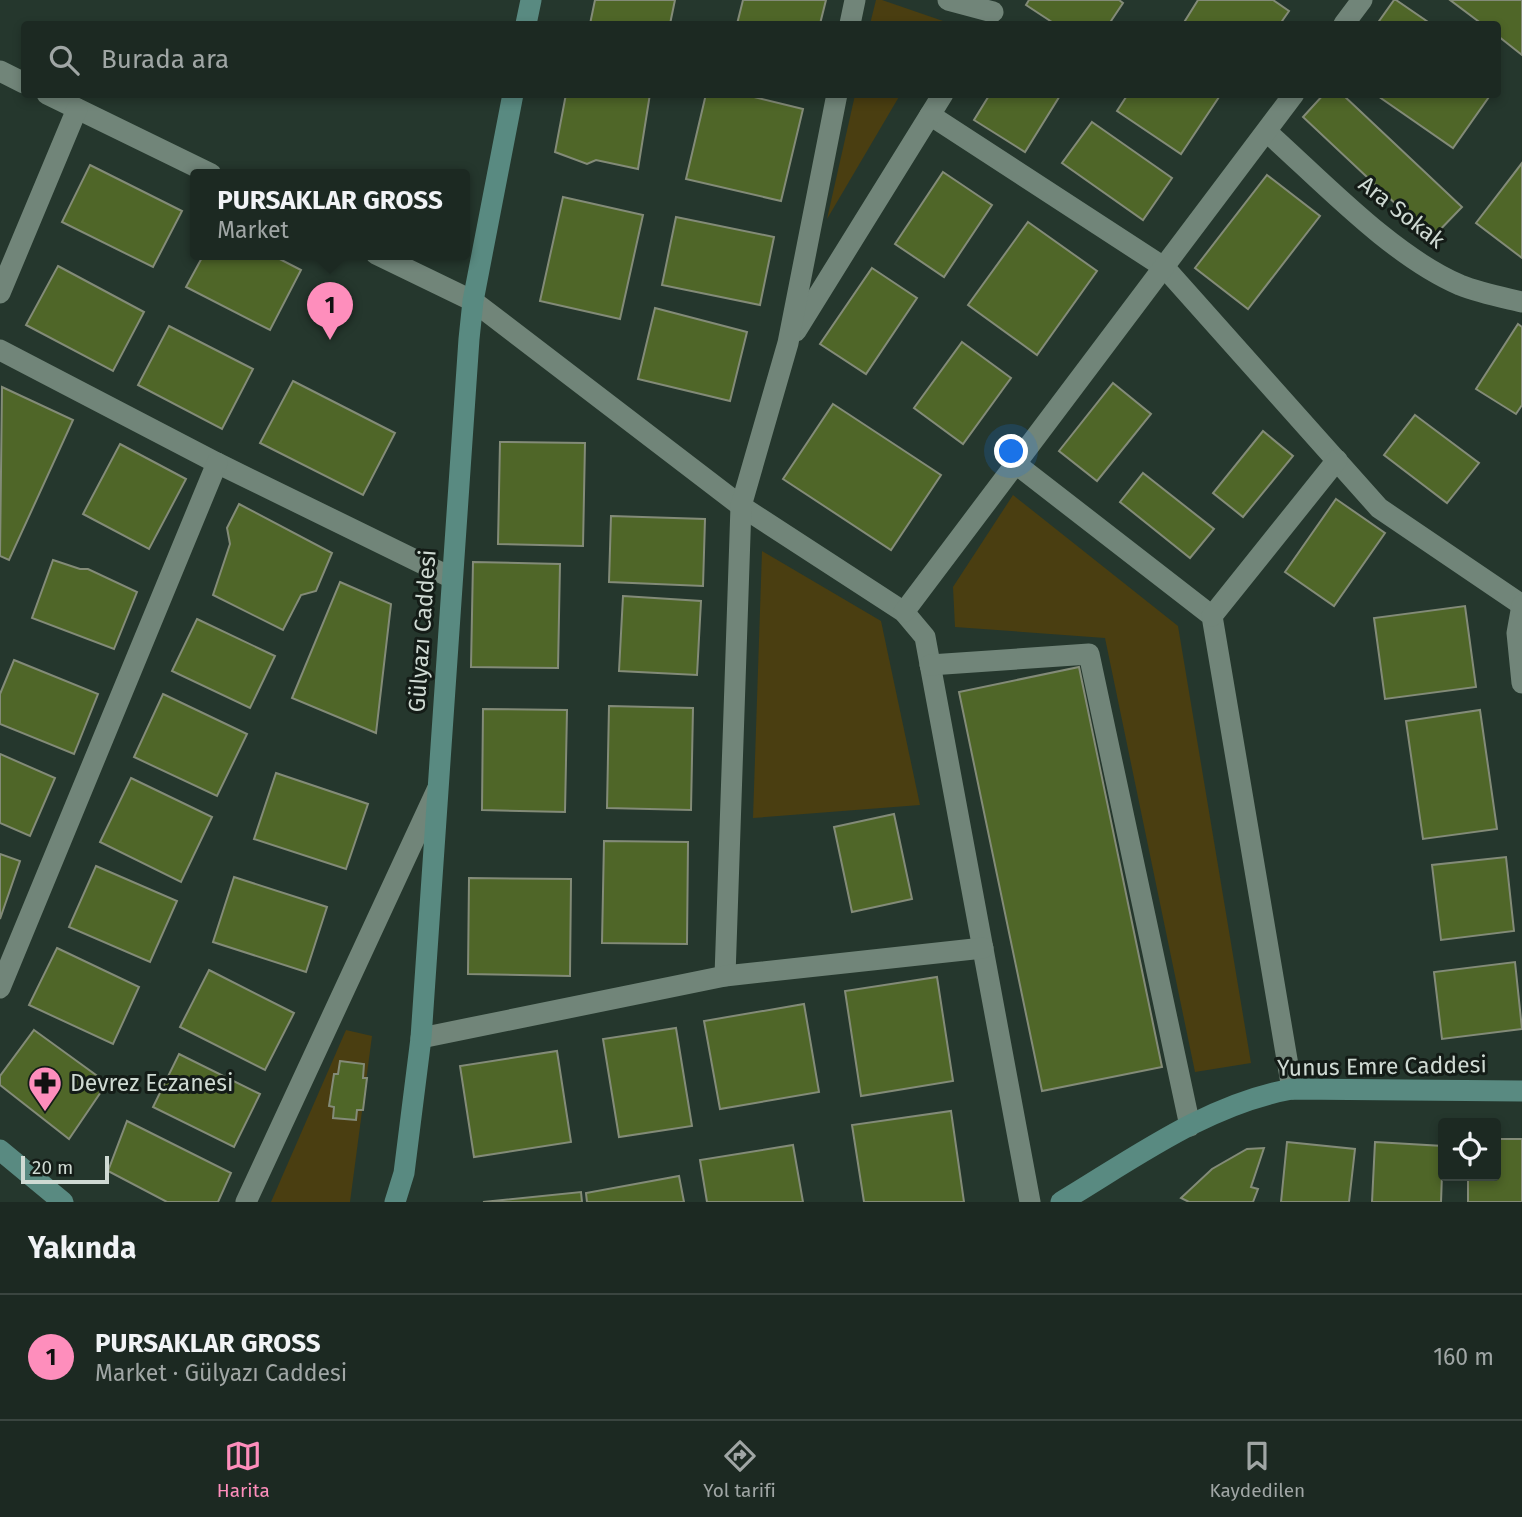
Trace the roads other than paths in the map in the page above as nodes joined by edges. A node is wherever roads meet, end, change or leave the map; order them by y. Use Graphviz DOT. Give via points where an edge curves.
graph roads {
  1 [pos="531,0"];
  2 [pos="855,0"];
  3 [pos="948,0"];
  4 [pos="1362,0"];
  5 [pos="993,12"];
  6 [pos="527,21"];
  7 [pos="851,21"];
  8 [pos="1346,21"];
  9 [pos="0,71"];
  10 [pos="21,82"];
  11 [pos="55,98"];
  12 [pos="512,98"];
  13 [pos="836,98"];
  14 [pos="941,98"];
  15 [pos="1291,98"];
  16 [pos="77,109"];
  17 [pos="930,115"];
  18 [pos="1267,132"];
  19 [pos="201,169"];
  20 [pos="388,260"];
  21 [pos="1165,268"];
  22 [pos="0,293"];
  23 [pos="473,301"];
  24 [pos="1522,302"];
  25 [pos="788,344"];
  26 [pos="0,350"];
  27 [pos="1337,460"];
  28 [pos="217,463"];
  29 [pos="1016,464"];
  30 [pos="741,506"];
  31 [pos="452,578"];
  32 [pos="1522,605"];
  33 [pos="904,612"];
  34 [pos="1212,616"];
  35 [pos="930,665"];
  36 [pos="1522,683"];
  37 [pos="437,790"];
  38 [pos="983,948"];
  39 [pos="725,976"];
  40 [pos="0,988"];
  41 [pos="421,1038"];
  42 [pos="1292,1089"];
  43 [pos="1522,1091"];
  44 [pos="1190,1126"];
  45 [pos="0,1150"];
  46 [pos="404,1173"];
  47 [pos="63,1202"];
  48 [pos="246,1202"];
  49 [pos="395,1202"];
  50 [pos="412,1202"];
  51 [pos="1030,1202"];
  52 [pos="1060,1202"];
  1 -- 6 [label="street"];
  2 -- 7 [label="street"];
  3 -- 5 [label="street"];
  4 -- 8 [label="street"];
  9 -- 10 [label="street"];
  11 -- 16 [label="street"];
  12 -- 23 [label="street, Gülyazı Caddesi"];
  13 -- 25 [label="street"];
  14 -- 17 [label="street"];
  15 -- 18 [label="street"];
  16 -- 19 [label="street"];
  16 -- 22 [label="street"];
  17 -- 21 [label="street"];
  17 -- 25 [label="street"];
  18 -- 21 [label="street"];
  18 -- 24 [label="street, Ara Sokak" via="1433,271 1460,285"];
  20 -- 23 [label="street"];
  21 -- 27 [label="street"];
  21 -- 29 [label="street"];
  23 -- 30 [label="street"];
  23 -- 31 [label="street, Gülyazı Caddesi"];
  25 -- 30 [label="street"];
  26 -- 28 [label="street"];
  27 -- 32 [label="street" via="1379,508"];
  27 -- 34 [label="street"];
  28 -- 31 [label="street"];
  28 -- 40 [label="street"];
  29 -- 33 [label="street"];
  29 -- 34 [label="street"];
  30 -- 33 [label="street"];
  30 -- 39 [label="street"];
  31 -- 37 [label="street, Gülyazı Caddesi"];
  32 -- 36 [label="street" via="1517,633"];
  33 -- 35 [label="street" via="925,637"];
  34 -- 42 [label="street"];
  35 -- 38 [label="street"];
  35 -- 44 [label="street" via="1089,654"];
  37 -- 41 [label="street, Gülyazı Caddesi"];
  37 -- 48 [label="street"];
  38 -- 39 [label="street"];
  38 -- 51 [label="street"];
  39 -- 41 [label="street"];
  41 -- 46 [label="street, Gülyazı Caddesi"];
  42 -- 43 [label="street, Yunus Emre Caddesi"];
  42 -- 44 [label="street, Yunus Emre Caddesi" via="1244,1100"];
  44 -- 52 [label="street, Yunus Emre Caddesi"];
  45 -- 47 [label="street"];
  46 -- 49 [label="street"];
  46 -- 50 [label="street"];
}
